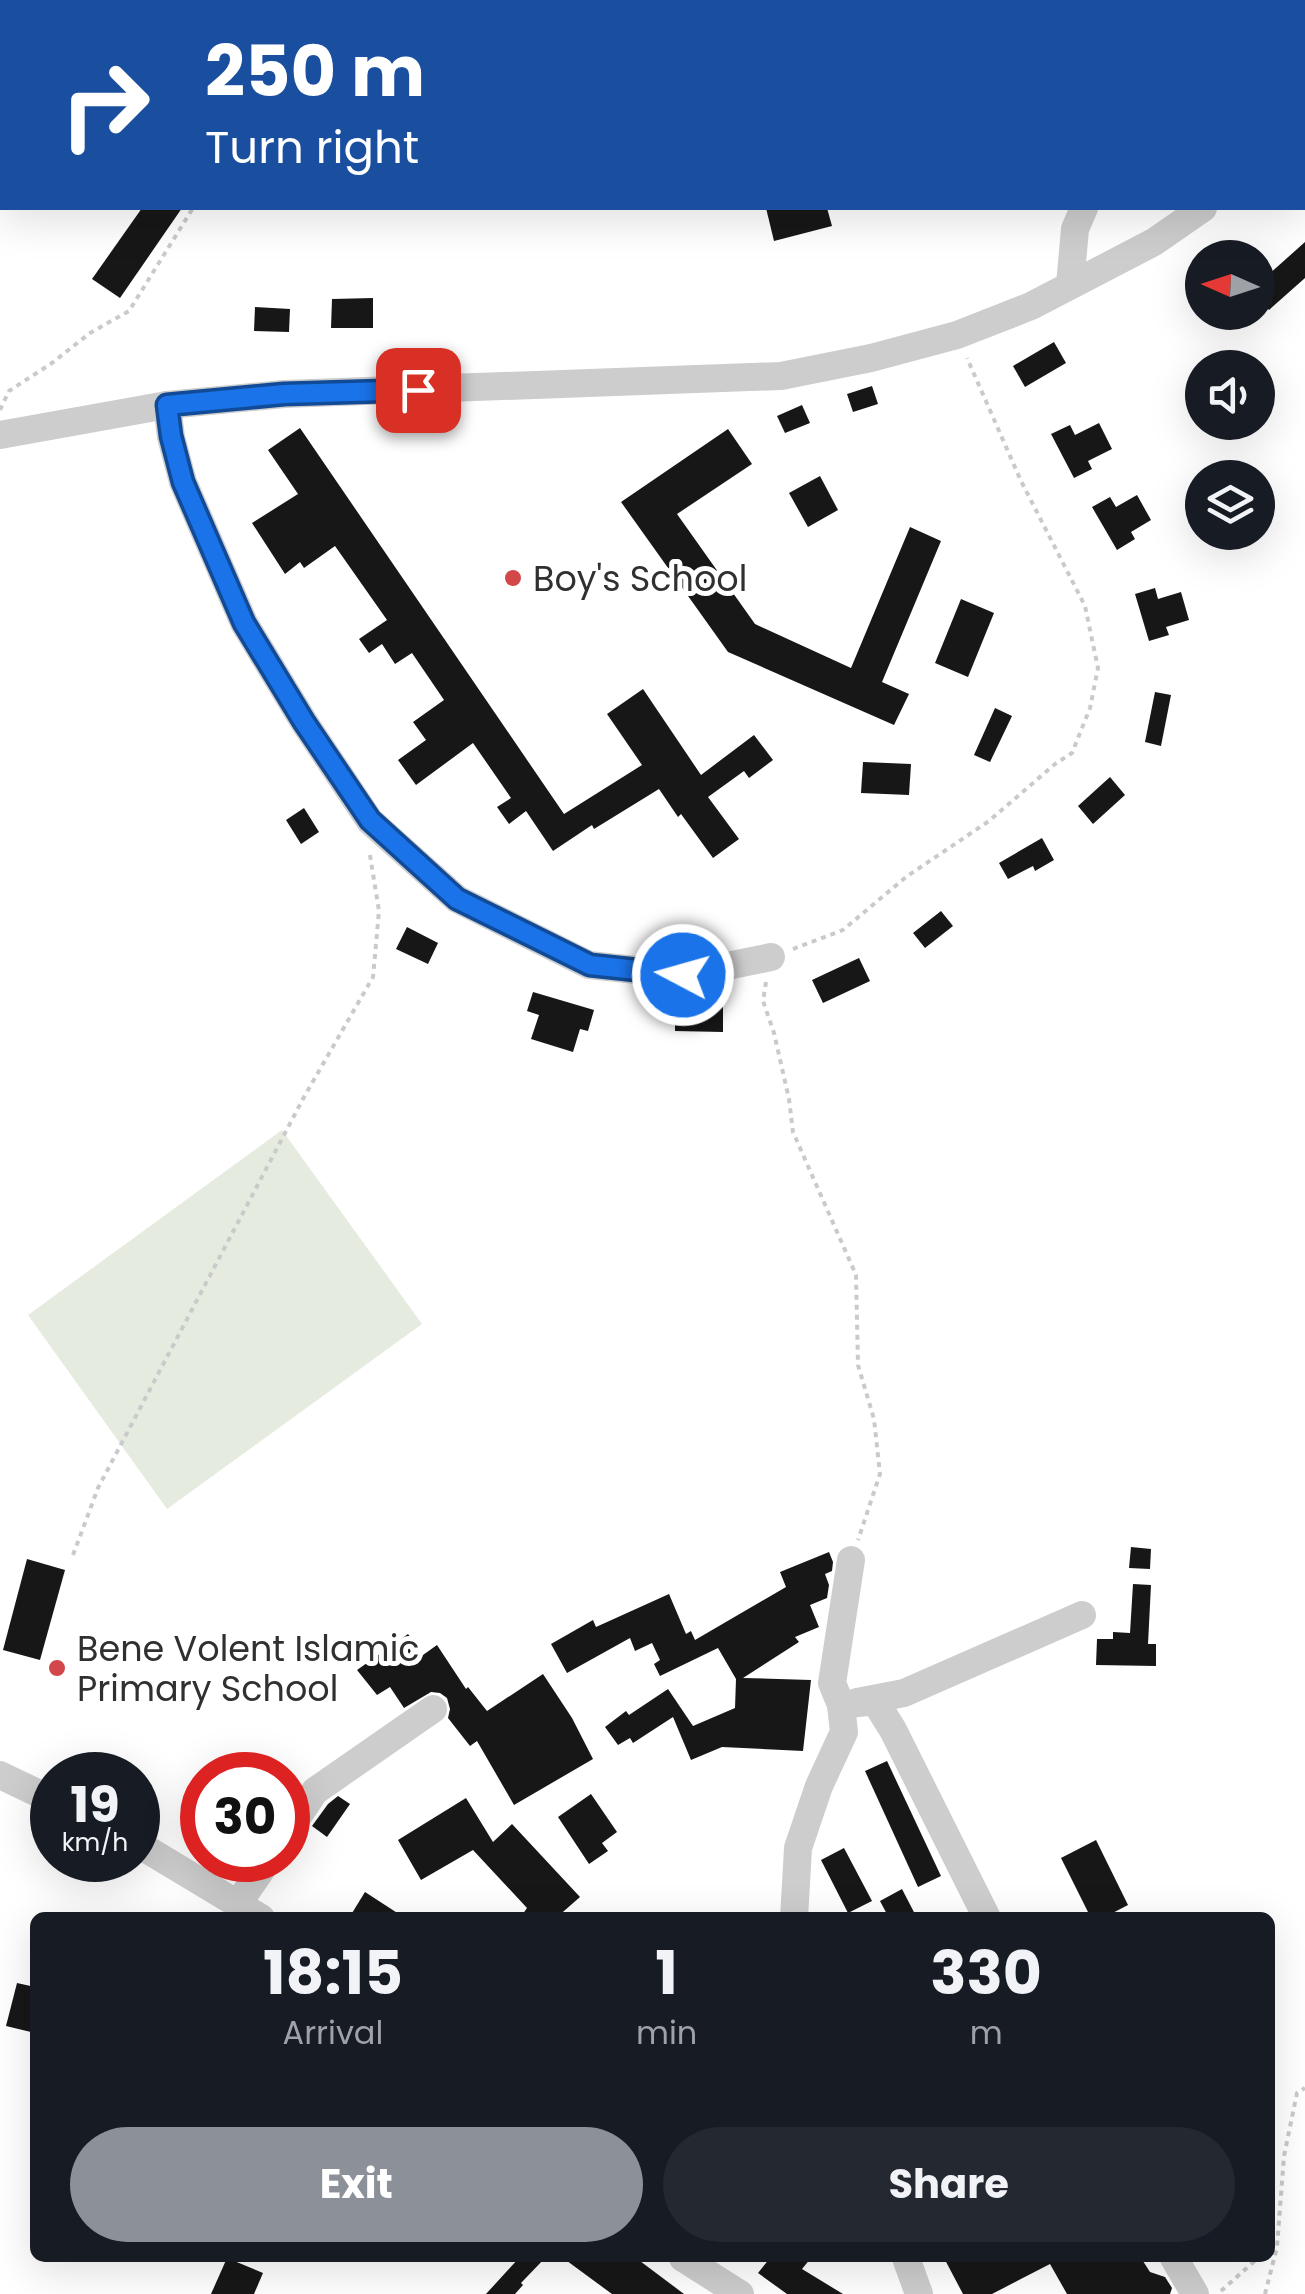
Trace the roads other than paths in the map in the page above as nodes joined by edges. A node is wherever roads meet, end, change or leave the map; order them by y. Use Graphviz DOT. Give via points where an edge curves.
graph roads {
  1 [pos="1083,210"];
  2 [pos="1200,210"];
  3 [pos="1070,285"];
  4 [pos="167,405"];
  5 [pos="1,435"];
  6 [pos="771,957"];
  7 [pos="851,1560"];
  8 [pos="1082,1616"];
  9 [pos="841,1705"];
  10 [pos="433,1708"];
  11 [pos="0,1774"];
  12 [pos="30,1789"];
  13 [pos="310,1798"];
  14 [pos="160,1857"];
  15 [pos="260,1882"];
  16 [pos="250,1910"];
  17 [pos="794,1912"];
  18 [pos="984,1912"];
  19 [pos="690,2262"];
  20 [pos="907,2262"];
  21 [pos="1176,2262"];
  22 [pos="740,2294"];
  23 [pos="919,2294"];
  24 [pos="1195,2294"];
  1 -- 3 [label="street"];
  2 -- 3 [label="street"];
  3 -- 4 [label="street" via="957,335 781,376 284,394"];
  4 -- 5 [label="street"];
  4 -- 6 [label="street" via="183,482 244,623 370,820 457,899 590,965 683,975"];
  7 -- 9 [label="street" via="832,1683"];
  8 -- 9 [label="street" via="904,1693"];
  9 -- 17 [label="street" via="844,1732 798,1848"];
  9 -- 18 [label="street" via="876,1701"];
  10 -- 13 [label="street"];
  11 -- 12 [label="street"];
  14 -- 16 [label="street"];
  15 -- 16 [label="street"];
  19 -- 22 [label="street"];
  20 -- 23 [label="street"];
  21 -- 24 [label="street"];
}
